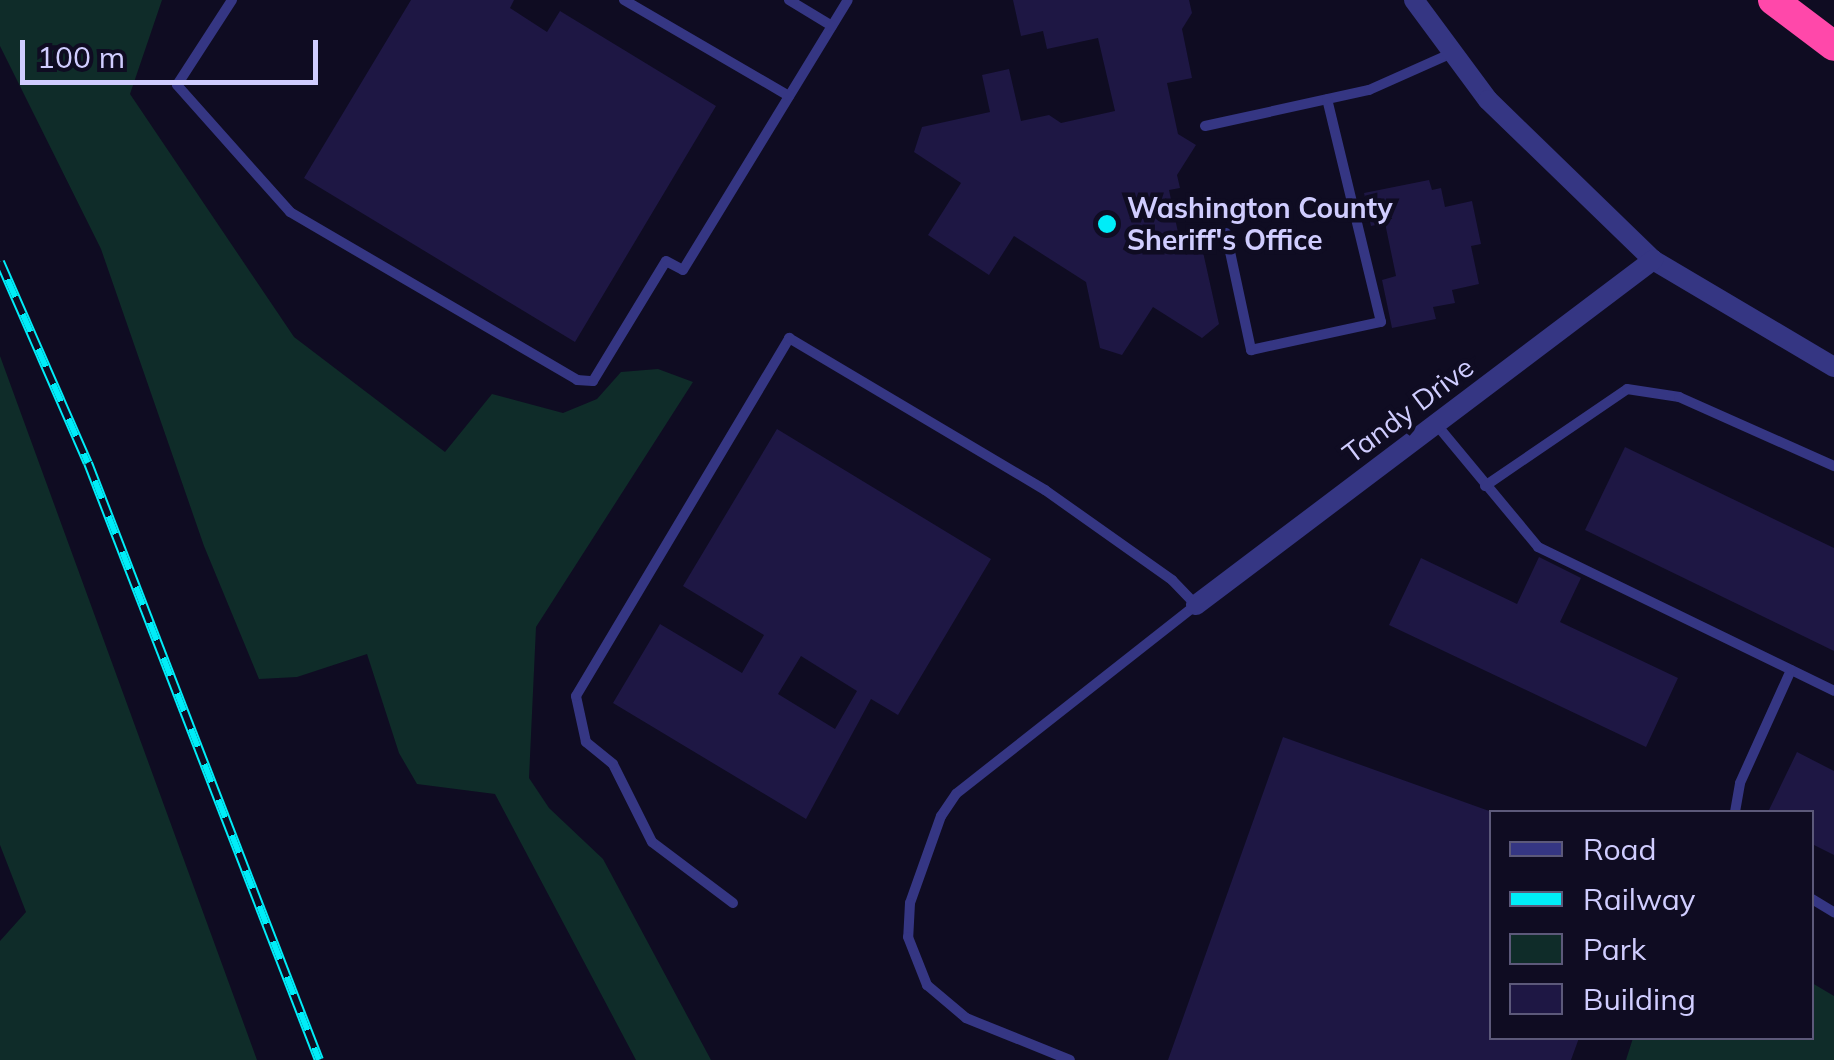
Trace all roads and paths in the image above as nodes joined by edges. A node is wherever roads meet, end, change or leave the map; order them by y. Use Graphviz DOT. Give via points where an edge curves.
graph roads {
  1 [pos="232,0"];
  2 [pos="624,0"];
  3 [pos="790,0"];
  4 [pos="848,0"];
  5 [pos="1414,0"];
  6 [pos="1773,0"];
  7 [pos="832,26"];
  8 [pos="1834,46"];
  9 [pos="1452,52"];
  10 [pos="789,96"];
  11 [pos="1327,100"];
  12 [pos="1205,126"];
  13 [pos="1226,232"];
  14 [pos="1653,260"];
  15 [pos="1834,368"];
  16 [pos="1436,423"];
  17 [pos="1834,466"];
  18 [pos="1485,486"];
  19 [pos="1196,605"];
  20 [pos="1791,670"];
  21 [pos="1834,690"];
  22 [pos="1735,810"];
  23 [pos="734,903"];
  24 [pos="1070,1060"];
  1 -- 10 [label="lane" via="177,86 290,212 577,380 600,377 666,261 683,270"];
  2 -- 10 [label="lane"];
  3 -- 7 [label="lane"];
  4 -- 7 [label="lane"];
  5 -- 9 [label="street"];
  6 -- 8 [label="highway"];
  7 -- 10 [label="lane"];
  9 -- 11 [label="lane" via="1393,83"];
  9 -- 14 [label="street" via="1543,160"];
  11 -- 12 [label="lane"];
  11 -- 13 [label="lane" via="1381,322 1251,350"];
  14 -- 15 [label="street"];
  14 -- 16 [label="street, Tandy Drive"];
  16 -- 18 [label="lane"];
  16 -- 19 [label="street, Tandy Drive"];
  17 -- 18 [label="lane" via="1679,397 1627,389"];
  18 -- 20 [label="lane" via="1538,547"];
  19 -- 23 [label="lane" via="1172,580 1045,490 789,338 576,696 586,742 613,764 652,842"];
  19 -- 24 [label="lane" via="956,794 910,903 908,936 928,985 966,1018"];
  20 -- 21 [label="lane"];
  20 -- 22 [label="lane" via="1740,782"];
}
